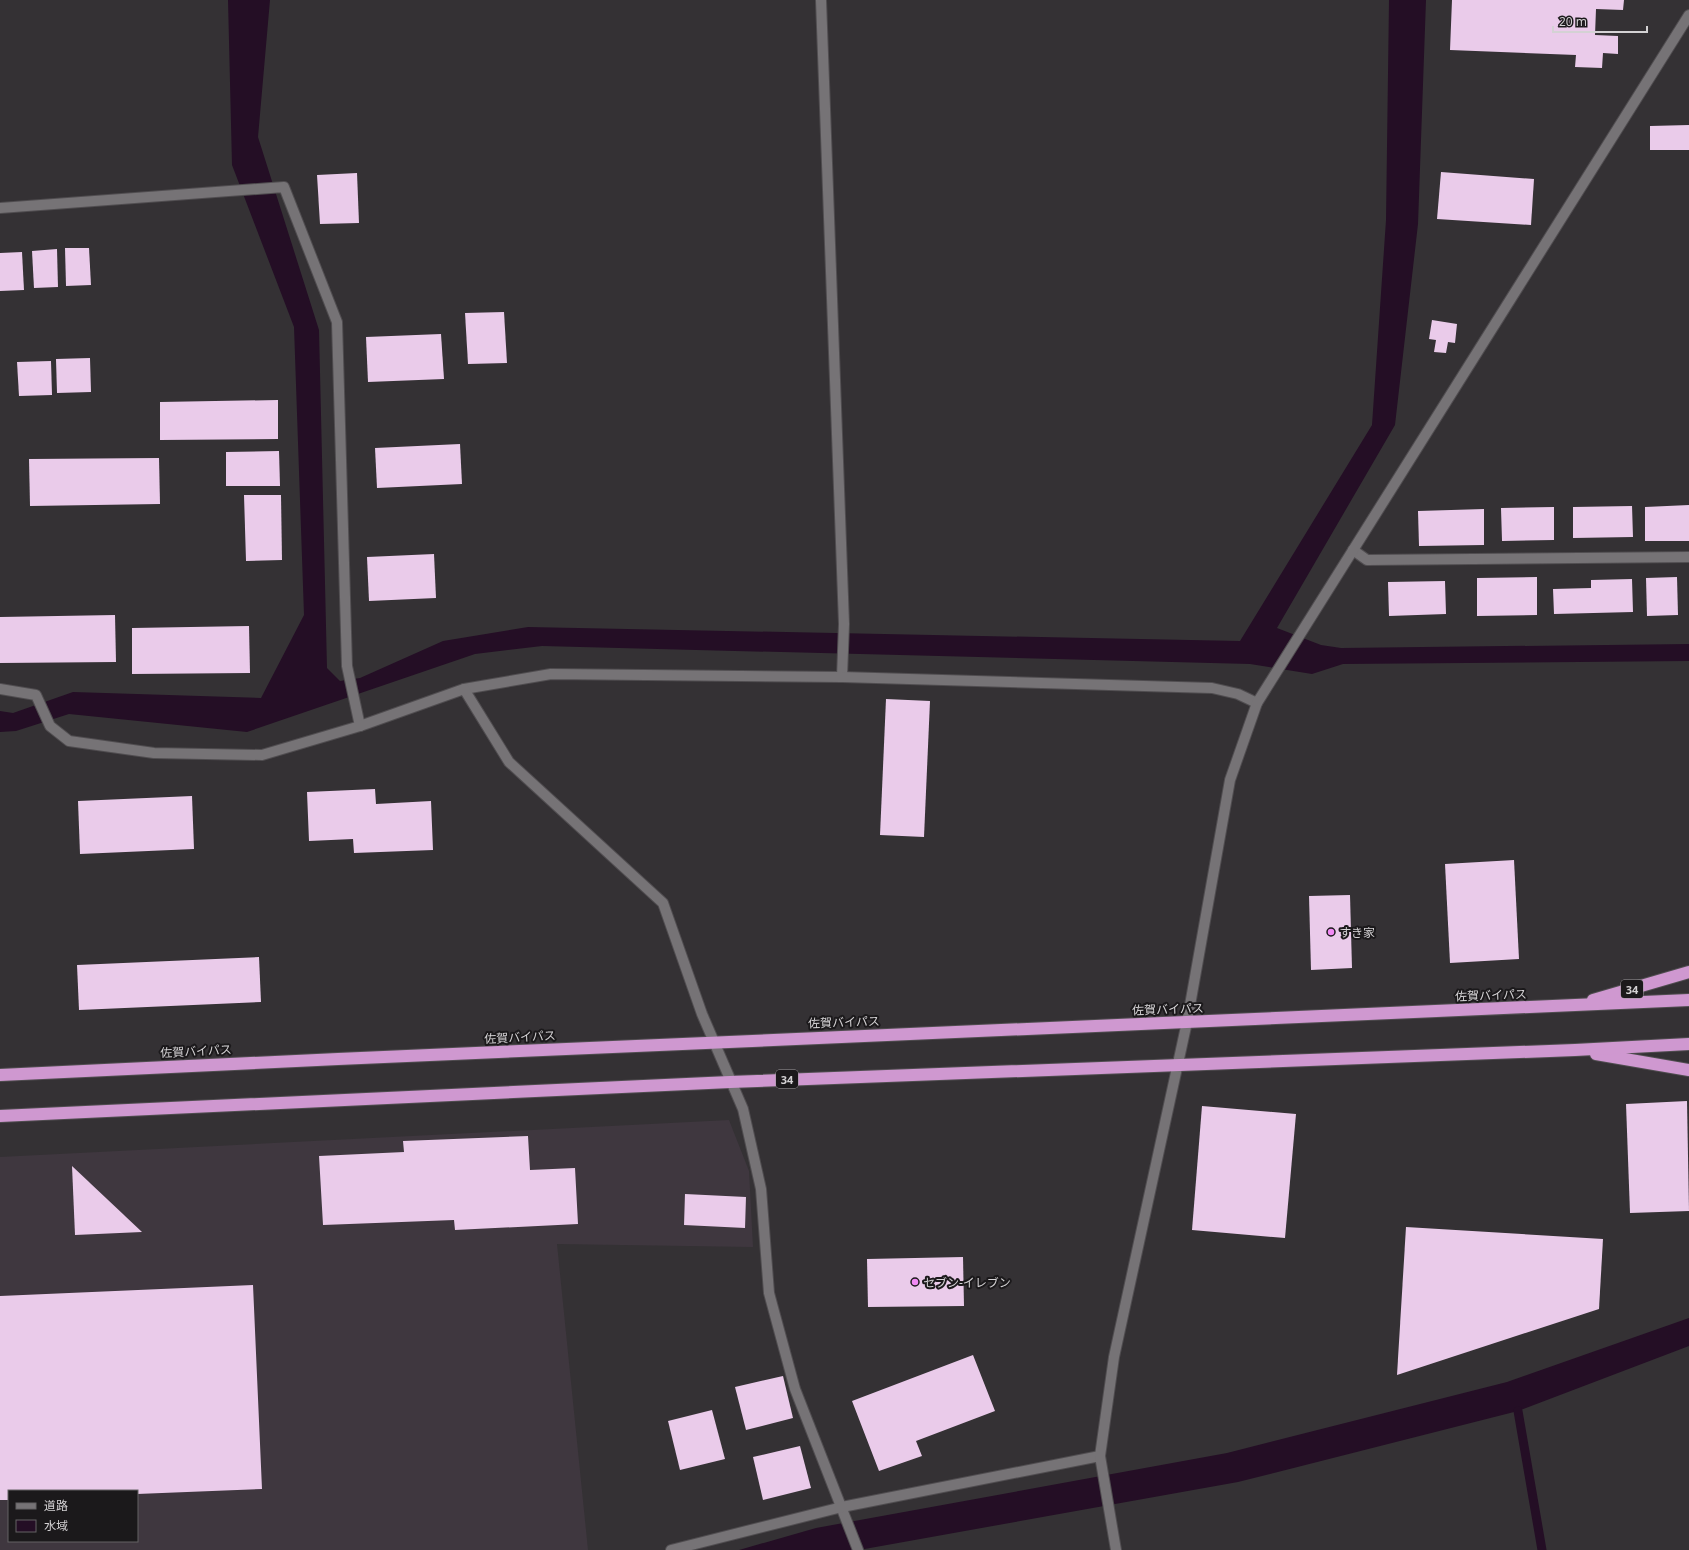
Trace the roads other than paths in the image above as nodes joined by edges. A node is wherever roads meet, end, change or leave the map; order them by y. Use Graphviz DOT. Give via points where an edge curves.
graph roads {
  1 [pos="822,0"];
  2 [pos="1689,15"];
  3 [pos="0,208"];
  4 [pos="1353,550"];
  5 [pos="1689,557"];
  6 [pos="842,677"];
  7 [pos="0,689"];
  8 [pos="464,689"];
  9 [pos="1257,702"];
  10 [pos="360,726"];
  11 [pos="1689,972"];
  12 [pos="1689,1000"];
  13 [pos="1574,1005"];
  14 [pos="1187,1022"];
  15 [pos="713,1042"];
  16 [pos="1689,1044"];
  17 [pos="1575,1050"];
  18 [pos="1178,1064"];
  19 [pos="1689,1070"];
  20 [pos="0,1075"];
  21 [pos="730,1082"];
  22 [pos="0,1116"];
  23 [pos="1100,1456"];
  24 [pos="842,1507"];
  25 [pos="671,1550"];
  26 [pos="858,1550"];
  27 [pos="1116,1550"];
  1 -- 6 [label="street" via="844,624"];
  2 -- 4 [label="street"];
  3 -- 10 [label="street" via="284,187 337,322 347,666"];
  4 -- 5 [label="street" via="1367,560"];
  4 -- 9 [label="street"];
  6 -- 8 [label="street" via="550,674"];
  6 -- 9 [label="street" via="1212,688"];
  7 -- 10 [label="street" via="36,695 50,726 69,741 154,753 262,756"];
  8 -- 10 [label="street"];
  8 -- 15 [label="street" via="509,762 663,903"];
  9 -- 14 [label="street" via="1230,780"];
  11 -- 13 [label="highway, 34"];
  12 -- 13 [label="highway, 佐賀バイパス / 34"];
  13 -- 14 [label="highway, 佐賀バイパス / 34"];
  14 -- 15 [label="highway, 佐賀バイパス / 34"];
  14 -- 18 [label="street"];
  15 -- 20 [label="highway, 佐賀バイパス / 34"];
  15 -- 21 [label="street"];
  16 -- 17 [label="highway, 34"];
  17 -- 18 [label="highway, 34"];
  17 -- 19 [label="highway, 34"];
  18 -- 21 [label="highway, 34"];
  18 -- 23 [label="street" via="1114,1357"];
  21 -- 22 [label="highway, 34"];
  21 -- 24 [label="street" via="743,1109 761,1189 769,1293 795,1389"];
  23 -- 24 [label="street"];
  23 -- 27 [label="street"];
  24 -- 25 [label="street"];
  24 -- 26 [label="street"];
}
